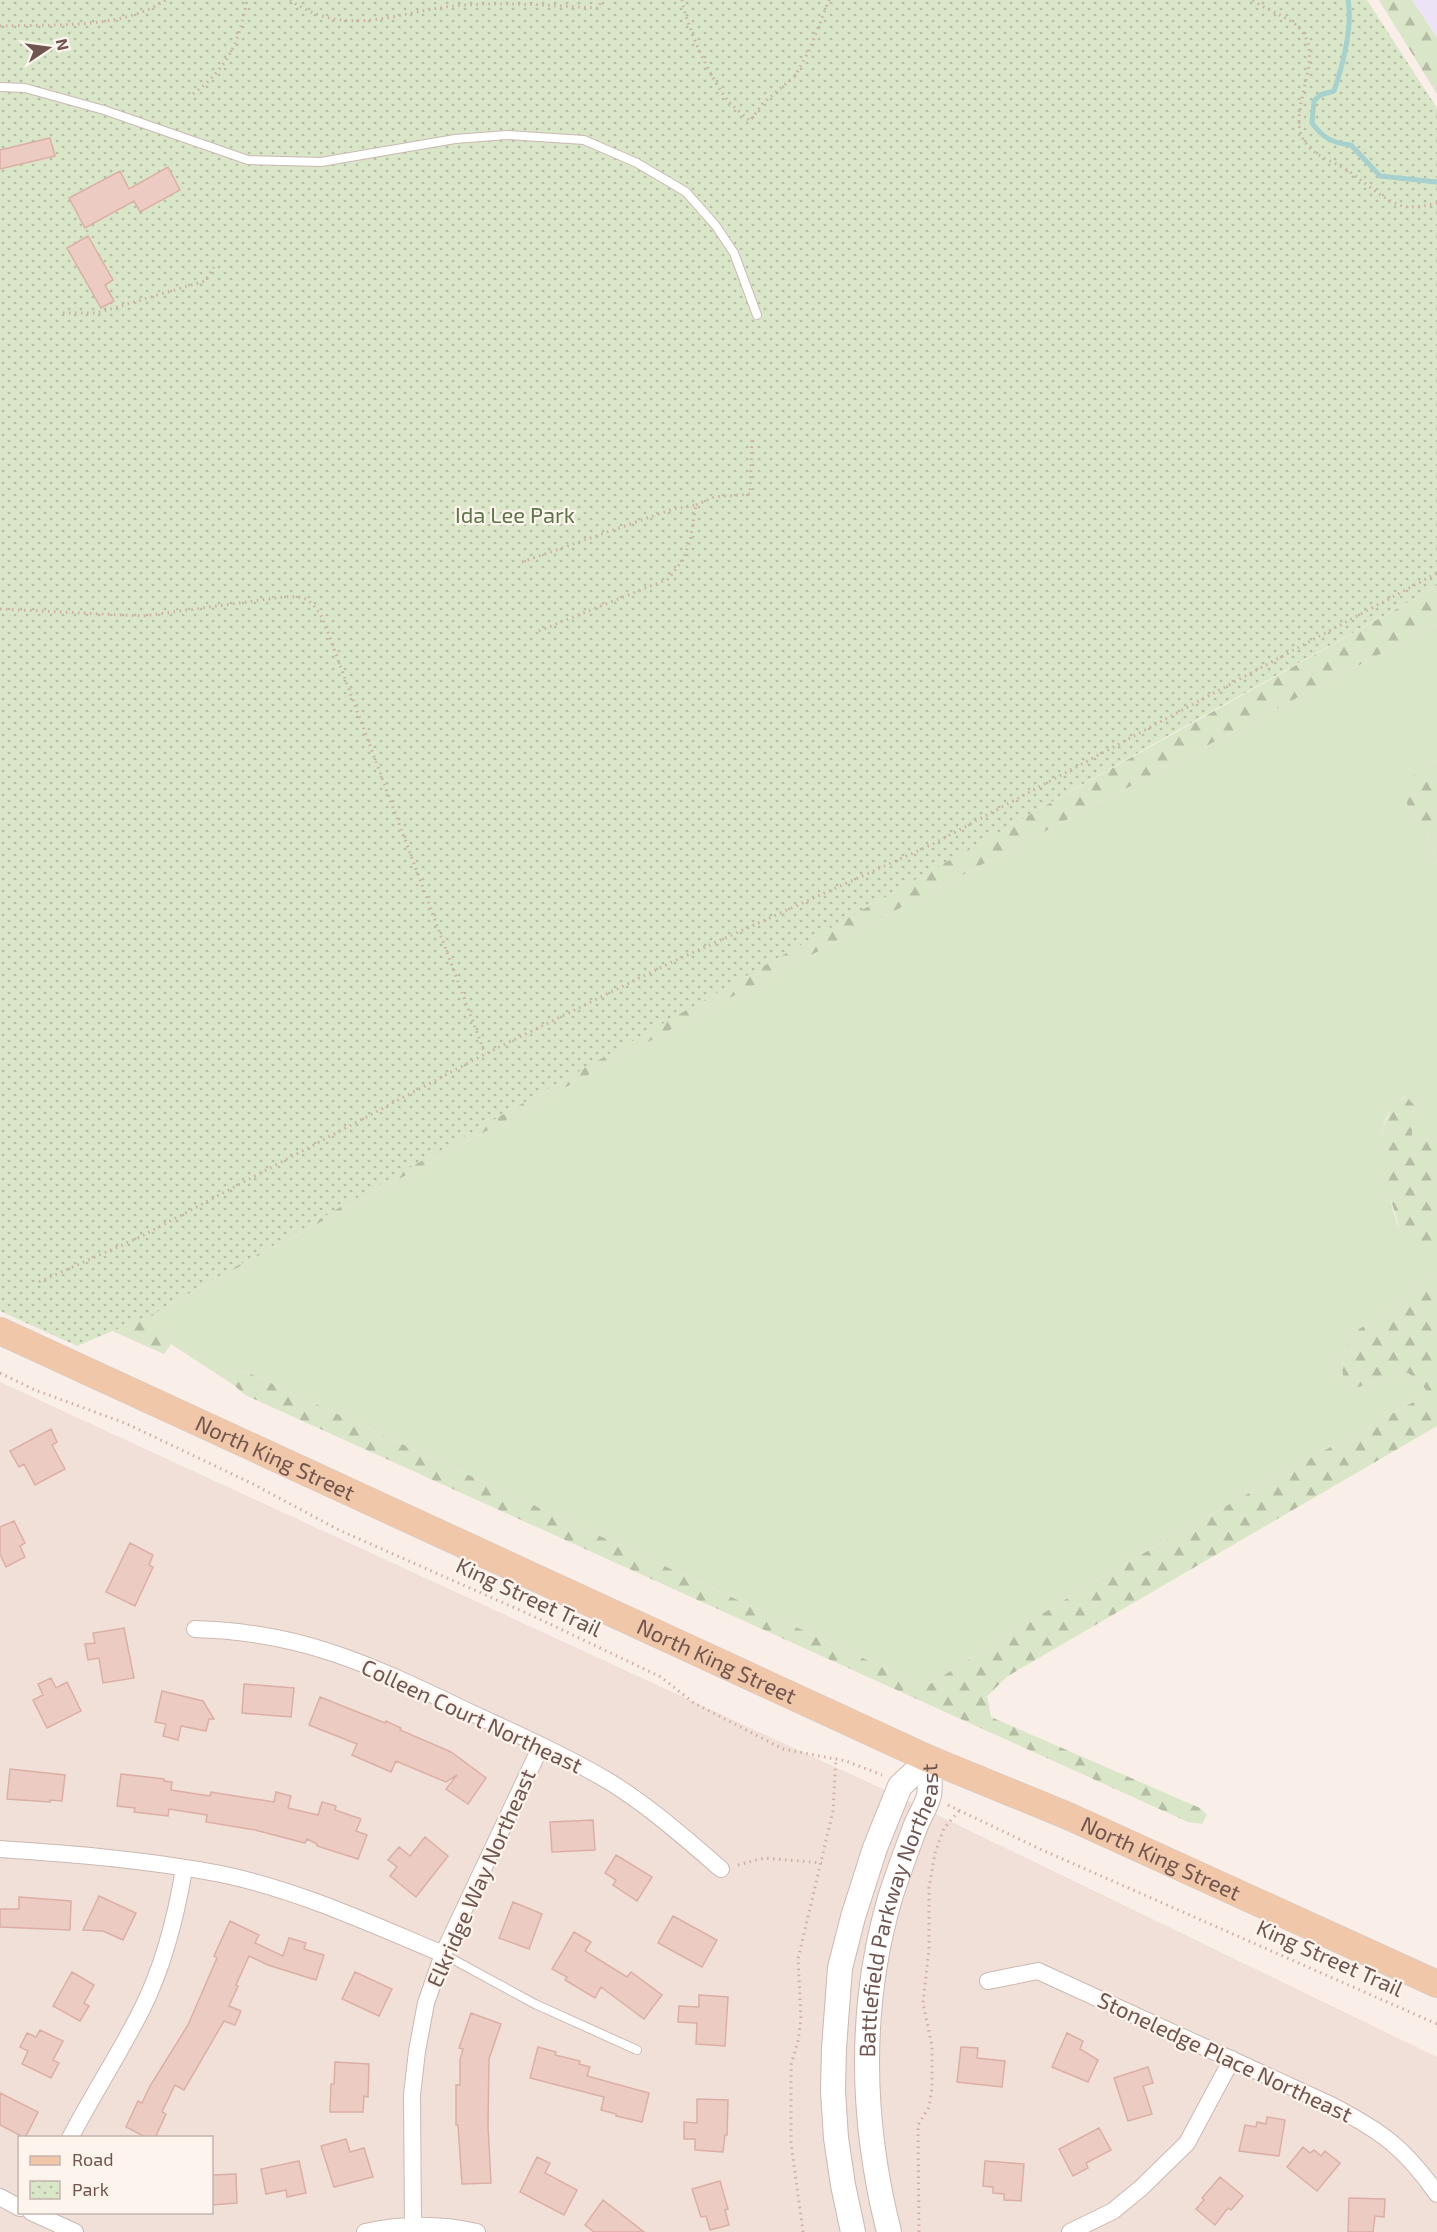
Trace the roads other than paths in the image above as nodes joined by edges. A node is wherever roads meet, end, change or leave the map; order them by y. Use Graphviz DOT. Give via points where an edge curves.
graph roads {
  1 [pos="0,87"];
  2 [pos="757,315"];
  3 [pos="0,1331"];
  4 [pos="195,1629"];
  5 [pos="541,1746"];
  6 [pos="929,1759"];
  7 [pos="0,1849"];
  8 [pos="184,1869"];
  9 [pos="721,1869"];
  10 [pos="443,1954"];
  11 [pos="988,1981"];
  12 [pos="1437,1984"];
  13 [pos="637,2050"];
  14 [pos="1232,2059"];
  15 [pos="71,2136"];
  16 [pos="1437,2194"];
  17 [pos="0,2197"];
  18 [pos="18,2207"];
  19 [pos="36,2214"];
  20 [pos="413,2226"];
  21 [pos="75,2232"];
  22 [pos="365,2232"];
  23 [pos="477,2232"];
  24 [pos="853,2232"];
  25 [pos="889,2232"];
  26 [pos="1070,2232"];
  1 -- 2 [label="lane" via="25,88 104,110 248,160 321,162 507,135 584,140 637,163 686,192 734,253"];
  3 -- 6 [label="main road, North King Street"];
  4 -- 5 [label="street, Colleen Court Northeast" via="260,1634 344,1656"];
  5 -- 9 [label="street, Colleen Court Northeast" via="663,1818"];
  5 -- 10 [label="street, Elkridge Way Northeast"];
  6 -- 12 [label="main road, North King Street" via="1068,1816"];
  6 -- 24 [label="main road, Battlefield Parkway Northeast" via="901,1783 875,1848 840,1968 833,2091 838,2150"];
  6 -- 25 [label="main road, Battlefield Parkway Northeast" via="929,1796 891,1898 869,1998 868,2114"];
  7 -- 8 [label="street" via="114,1858"];
  8 -- 10 [label="street" via="294,1895"];
  8 -- 15 [label="street" via="174,1922 157,1974 142,2009"];
  10 -- 13 [label="lane" via="536,2004"];
  10 -- 20 [label="street, Elkridge Way Northeast" via="426,2003 412,2095"];
  11 -- 14 [label="street, Stoneledge Place Northeast" via="1038,1971"];
  14 -- 16 [label="street, Stoneledge Place Northeast" via="1362,2121 1401,2149"];
  14 -- 26 [label="street" via="1187,2143 1113,2211"];
  17 -- 18 [label="street"];
  19 -- 21 [label="street"];
  20 -- 22 [label="street"];
  20 -- 23 [label="street"];
}
